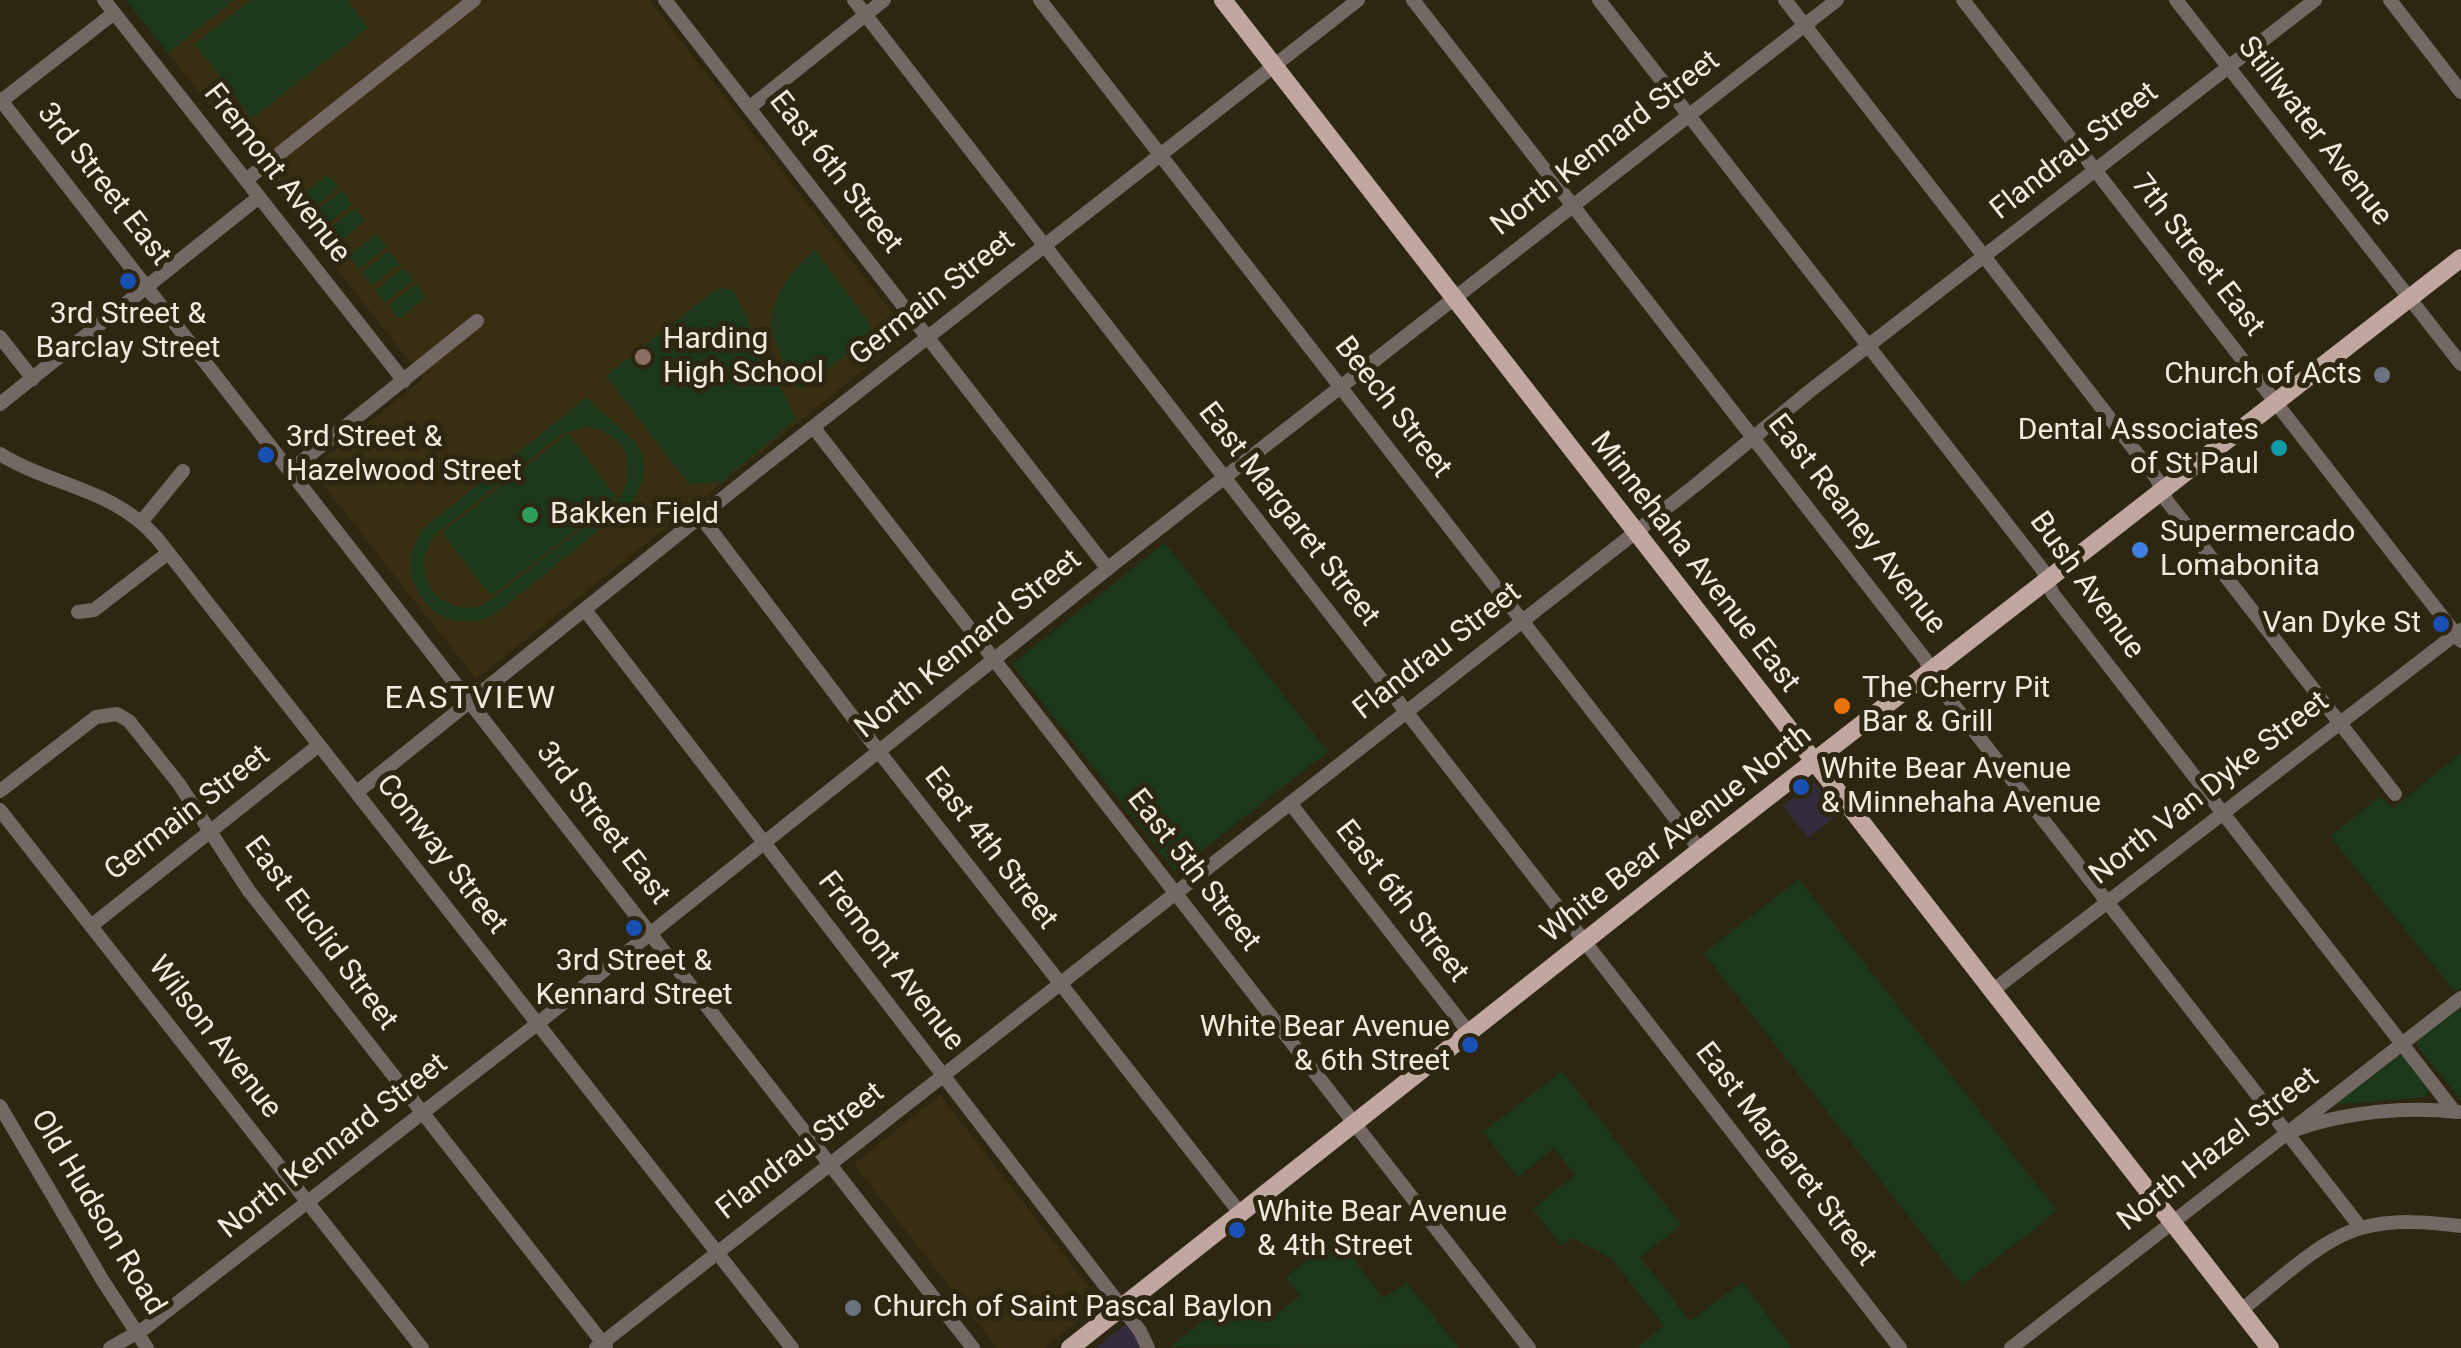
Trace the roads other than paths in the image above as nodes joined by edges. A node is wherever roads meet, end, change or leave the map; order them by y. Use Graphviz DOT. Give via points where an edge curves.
graph roads {
  1 [pos="104,0"];
  2 [pos="474,0"];
  3 [pos="665,0"];
  4 [pos="854,0"];
  5 [pos="884,0"];
  6 [pos="1040,0"];
  7 [pos="1223,0"];
  8 [pos="1358,0"];
  9 [pos="1413,0"];
  10 [pos="1599,0"];
  11 [pos="1785,0"];
  12 [pos="1836,0"];
  13 [pos="1963,0"];
  14 [pos="2176,0"];
  15 [pos="2315,0"];
  16 [pos="2390,0"];
  17 [pos="114,13"];
  18 [pos="866,15"];
  19 [pos="1805,25"];
  20 [pos="1274,64"];
  21 [pos="2228,68"];
  22 [pos="2461,92"];
  23 [pos="0,101"];
  24 [pos="749,108"];
  25 [pos="1688,115"];
  26 [pos="1160,154"];
  27 [pos="2095,171"];
  28 [pos="246,180"];
  29 [pos="259,197"];
  30 [pos="1572,205"];
  31 [pos="1044,246"];
  32 [pos="1985,257"];
  33 [pos="2461,258"];
  34 [pos="146,285"];
  35 [pos="1454,298"];
  36 [pos="2409,298"];
  37 [pos="478,321"];
  38 [pos="0,337"];
  39 [pos="928,338"];
  40 [pos="1868,346"];
  41 [pos="2461,364"];
  42 [pos="32,379"];
  43 [pos="404,381"];
  44 [pos="1341,386"];
  45 [pos="2276,401"];
  46 [pos="0,404"];
  47 [pos="814,428"];
  48 [pos="1752,436"];
  49 [pos="0,454"];
  50 [pos="291,470"];
  51 [pos="182,471"];
  52 [pos="1225,478"];
  53 [pos="2162,490"];
  54 [pos="700,517"];
  55 [pos="142,521"];
  56 [pos="1636,532"];
  57 [pos="168,553"];
  58 [pos="1108,569"];
  59 [pos="2046,580"];
  60 [pos="585,610"];
  61 [pos="78,612"];
  62 [pos="1522,620"];
  63 [pos="2459,635"];
  64 [pos="995,661"];
  65 [pos="1931,670"];
  66 [pos="470,700"];
  67 [pos="1405,712"];
  68 [pos="2341,723"];
  69 [pos="319,745"];
  70 [pos="880,752"];
  71 [pos="1814,762"];
  72 [pos="0,792"];
  73 [pos="357,792"];
  74 [pos="2395,794"];
  75 [pos="1290,804"];
  76 [pos="0,810"];
  77 [pos="2225,812"];
  78 [pos="209,830"];
  79 [pos="764,844"];
  80 [pos="1700,850"];
  81 [pos="1176,893"];
  82 [pos="2108,902"];
  83 [pos="91,926"];
  84 [pos="652,932"];
  85 [pos="1585,941"];
  86 [pos="1060,984"];
  87 [pos="1992,991"];
  88 [pos="2461,998"];
  89 [pos="537,1024"];
  90 [pos="1470,1034"];
  91 [pos="2402,1044"];
  92 [pos="943,1076"];
  93 [pos="0,1106"];
  94 [pos="2458,1112"];
  95 [pos="423,1113"];
  96 [pos="1354,1124"];
  97 [pos="2287,1133"];
  98 [pos="830,1164"];
  99 [pos="308,1203"];
  100 [pos="1240,1213"];
  101 [pos="2171,1222"];
  102 [pos="2461,1226"];
  103 [pos="2361,1228"];
  104 [pos="717,1253"];
  105 [pos="1122,1307"];
  106 [pos="2240,1311"];
  107 [pos="137,1334"];
  108 [pos="602,1346"];
  109 [pos="110,1348"];
  110 [pos="146,1348"];
  111 [pos="422,1348"];
  112 [pos="792,1348"];
  113 [pos="973,1348"];
  114 [pos="1070,1348"];
  115 [pos="1148,1348"];
  116 [pos="1529,1348"];
  117 [pos="1900,1348"];
  118 [pos="2012,1348"];
  119 [pos="2270,1348"];
  1 -- 17 [label="street, Fremont Avenue"];
  2 -- 28 [label="street"];
  3 -- 24 [label="street, East 6th Street"];
  4 -- 18 [label="street, East Margaret Street"];
  5 -- 18 [label="street"];
  6 -- 26 [label="street, Beech Street"];
  7 -- 20 [label="main road, Minnehaha Avenue East"];
  8 -- 20 [label="street, Germain Street"];
  9 -- 30 [label="street, East Reaney Avenue"];
  10 -- 25 [label="street, Bush Avenue"];
  11 -- 19 [label="street"];
  12 -- 19 [label="street, North Kennard Street"];
  13 -- 27 [label="street, 7th Street East"];
  14 -- 21 [label="street, Stillwater Avenue"];
  15 -- 21 [label="street, Flandrau Street"];
  16 -- 22 [label="street"];
  17 -- 23 [label="street"];
  17 -- 28 [label="street, Fremont Avenue"];
  18 -- 24 [label="street"];
  18 -- 31 [label="street, East Margaret Street"];
  19 -- 25 [label="street, North Kennard Street"];
  19 -- 32 [label="street"];
  20 -- 26 [label="street, Germain Street"];
  20 -- 35 [label="main road, Minnehaha Avenue East"];
  21 -- 27 [label="street, Flandrau Street"];
  21 -- 36 [label="street, Stillwater Avenue"];
  23 -- 34 [label="street, 3rd Street East"];
  24 -- 39 [label="street, East 6th Street"];
  25 -- 30 [label="street, North Kennard Street"];
  25 -- 40 [label="street, Bush Avenue"];
  26 -- 31 [label="street, Germain Street"];
  26 -- 44 [label="street, Beech Street"];
  27 -- 32 [label="street, Flandrau Street"];
  27 -- 45 [label="street, 7th Street East"];
  28 -- 29 [label="street, Fremont Avenue"];
  29 -- 34 [label="street"];
  29 -- 43 [label="street, Fremont Avenue"];
  30 -- 35 [label="street, North Kennard Street"];
  30 -- 48 [label="street, East Reaney Avenue"];
  31 -- 39 [label="street, Germain Street"];
  31 -- 52 [label="street, East Margaret Street"];
  32 -- 40 [label="street, Flandrau Street"];
  32 -- 53 [label="street"];
  33 -- 36 [label="main road, White Bear Avenue North"];
  34 -- 42 [label="street"];
  34 -- 50 [label="street, 3rd Street East"];
  35 -- 44 [label="street, North Kennard Street"];
  35 -- 56 [label="main road, Minnehaha Avenue East"];
  36 -- 41 [label="street, Stillwater Avenue"];
  36 -- 45 [label="main road, White Bear Avenue North"];
  37 -- 43 [label="street"];
  38 -- 42 [label="street"];
  39 -- 47 [label="street, Germain Street"];
  39 -- 58 [label="street, East 6th Street"];
  40 -- 48 [label="street, Flandrau Street"];
  40 -- 59 [label="street, Bush Avenue"];
  42 -- 46 [label="street"];
  43 -- 50 [label="street"];
  44 -- 52 [label="street, North Kennard Street"];
  44 -- 62 [label="street, Beech Street"];
  45 -- 53 [label="main road, White Bear Avenue North"];
  45 -- 63 [label="street, 7th Street East"];
  47 -- 54 [label="street, Germain Street"];
  47 -- 64 [label="street, East 5th Street"];
  48 -- 56 [label="street, Flandrau Street"];
  48 -- 65 [label="street, East Reaney Avenue"];
  49 -- 55 [label="street, Conway Street" via="109,499"];
  50 -- 66 [label="street, 3rd Street East"];
  51 -- 55 [label="street"];
  52 -- 58 [label="street, North Kennard Street"];
  52 -- 67 [label="street, East Margaret Street"];
  53 -- 59 [label="main road, White Bear Avenue North"];
  53 -- 68 [label="street"];
  54 -- 60 [label="street, Germain Street"];
  54 -- 70 [label="street, East 4th Street"];
  55 -- 57 [label="street, Conway Street"];
  56 -- 62 [label="street, Flandrau Street"];
  56 -- 71 [label="main road, Minnehaha Avenue East"];
  57 -- 61 [label="street" via="94,610"];
  57 -- 69 [label="street, Conway Street"];
  58 -- 64 [label="street, North Kennard Street"];
  59 -- 65 [label="main road, White Bear Avenue North"];
  59 -- 77 [label="street, Bush Avenue"];
  60 -- 66 [label="street, Germain Street"];
  60 -- 79 [label="street, Fremont Avenue"];
  62 -- 67 [label="street, Flandrau Street"];
  62 -- 80 [label="street, Beech Street"];
  63 -- 68 [label="street, North Van Dyke Street"];
  64 -- 70 [label="street, North Kennard Street"];
  64 -- 81 [label="street, East 5th Street"];
  65 -- 71 [label="main road, White Bear Avenue North"];
  65 -- 82 [label="street, East Reaney Avenue"];
  66 -- 73 [label="street, Germain Street"];
  66 -- 84 [label="street, 3rd Street East"];
  67 -- 75 [label="street, Flandrau Street"];
  67 -- 85 [label="street, East Margaret Street"];
  68 -- 74 [label="street"];
  68 -- 77 [label="street, North Van Dyke Street"];
  69 -- 73 [label="street, Conway Street"];
  69 -- 78 [label="street, Germain Street"];
  70 -- 79 [label="street, North Kennard Street"];
  70 -- 86 [label="street, East 4th Street"];
  71 -- 80 [label="main road, White Bear Avenue North"];
  71 -- 87 [label="main road, Minnehaha Avenue East"];
  72 -- 78 [label="street, East Euclid Street" via="96,717 117,714 134,726"];
  73 -- 89 [label="street, Conway Street"];
  75 -- 81 [label="street, Flandrau Street"];
  75 -- 90 [label="street, East 6th Street"];
  76 -- 83 [label="street, Wilson Avenue"];
  77 -- 82 [label="street, North Van Dyke Street"];
  77 -- 91 [label="street, Bush Avenue"];
  78 -- 83 [label="street, Germain Street"];
  78 -- 95 [label="street, East Euclid Street" via="248,890"];
  79 -- 84 [label="street, North Kennard Street"];
  79 -- 92 [label="street, Fremont Avenue"];
  80 -- 85 [label="main road, White Bear Avenue North"];
  81 -- 86 [label="street, Flandrau Street"];
  81 -- 96 [label="street, East 5th Street"];
  82 -- 87 [label="street, North Van Dyke Street"];
  82 -- 97 [label="street, East Reaney Avenue"];
  83 -- 99 [label="street, Wilson Avenue"];
  84 -- 89 [label="street, North Kennard Street"];
  84 -- 98 [label="street, 3rd Street East"];
  85 -- 90 [label="main road, White Bear Avenue North"];
  85 -- 117 [label="street, East Margaret Street"];
  86 -- 92 [label="street, Flandrau Street"];
  86 -- 100 [label="street, East 4th Street"];
  87 -- 101 [label="main road, Minnehaha Avenue East"];
  88 -- 91 [label="street, North Hazel Street"];
  89 -- 95 [label="street, North Kennard Street"];
  89 -- 104 [label="street, Conway Street"];
  90 -- 96 [label="main road, White Bear Avenue North"];
  91 -- 94 [label="street, Bush Avenue"];
  91 -- 97 [label="street, North Hazel Street"];
  92 -- 98 [label="street, Flandrau Street"];
  92 -- 105 [label="street, Fremont Avenue"];
  93 -- 107 [label="street, Old Hudson Road"];
  94 -- 97 [label="street" via="2344,1116"];
  95 -- 99 [label="street, North Kennard Street"];
  95 -- 108 [label="street, East Euclid Street"];
  96 -- 100 [label="main road, White Bear Avenue North"];
  96 -- 116 [label="street, East 5th Street"];
  97 -- 101 [label="street, North Hazel Street"];
  97 -- 103 [label="street, East Reaney Avenue"];
  98 -- 104 [label="street, Flandrau Street"];
  98 -- 113 [label="street, 3rd Street East"];
  99 -- 107 [label="street, North Kennard Street"];
  99 -- 111 [label="street, Wilson Avenue"];
  100 -- 105 [label="main road, White Bear Avenue North"];
  101 -- 106 [label="main road, Minnehaha Avenue East"];
  101 -- 118 [label="street, North Hazel Street"];
  102 -- 103 [label="street" via="2408,1222"];
  103 -- 106 [label="street" via="2311,1256"];
  104 -- 108 [label="street, Flandrau Street"];
  104 -- 112 [label="street, Conway Street"];
  105 -- 114 [label="main road, White Bear Avenue North"];
  105 -- 115 [label="street, Fremont Avenue"];
  106 -- 119 [label="main road, Minnehaha Avenue East"];
  107 -- 109 [label="street, North Kennard Street"];
  107 -- 110 [label="street, Old Hudson Road"];
}
